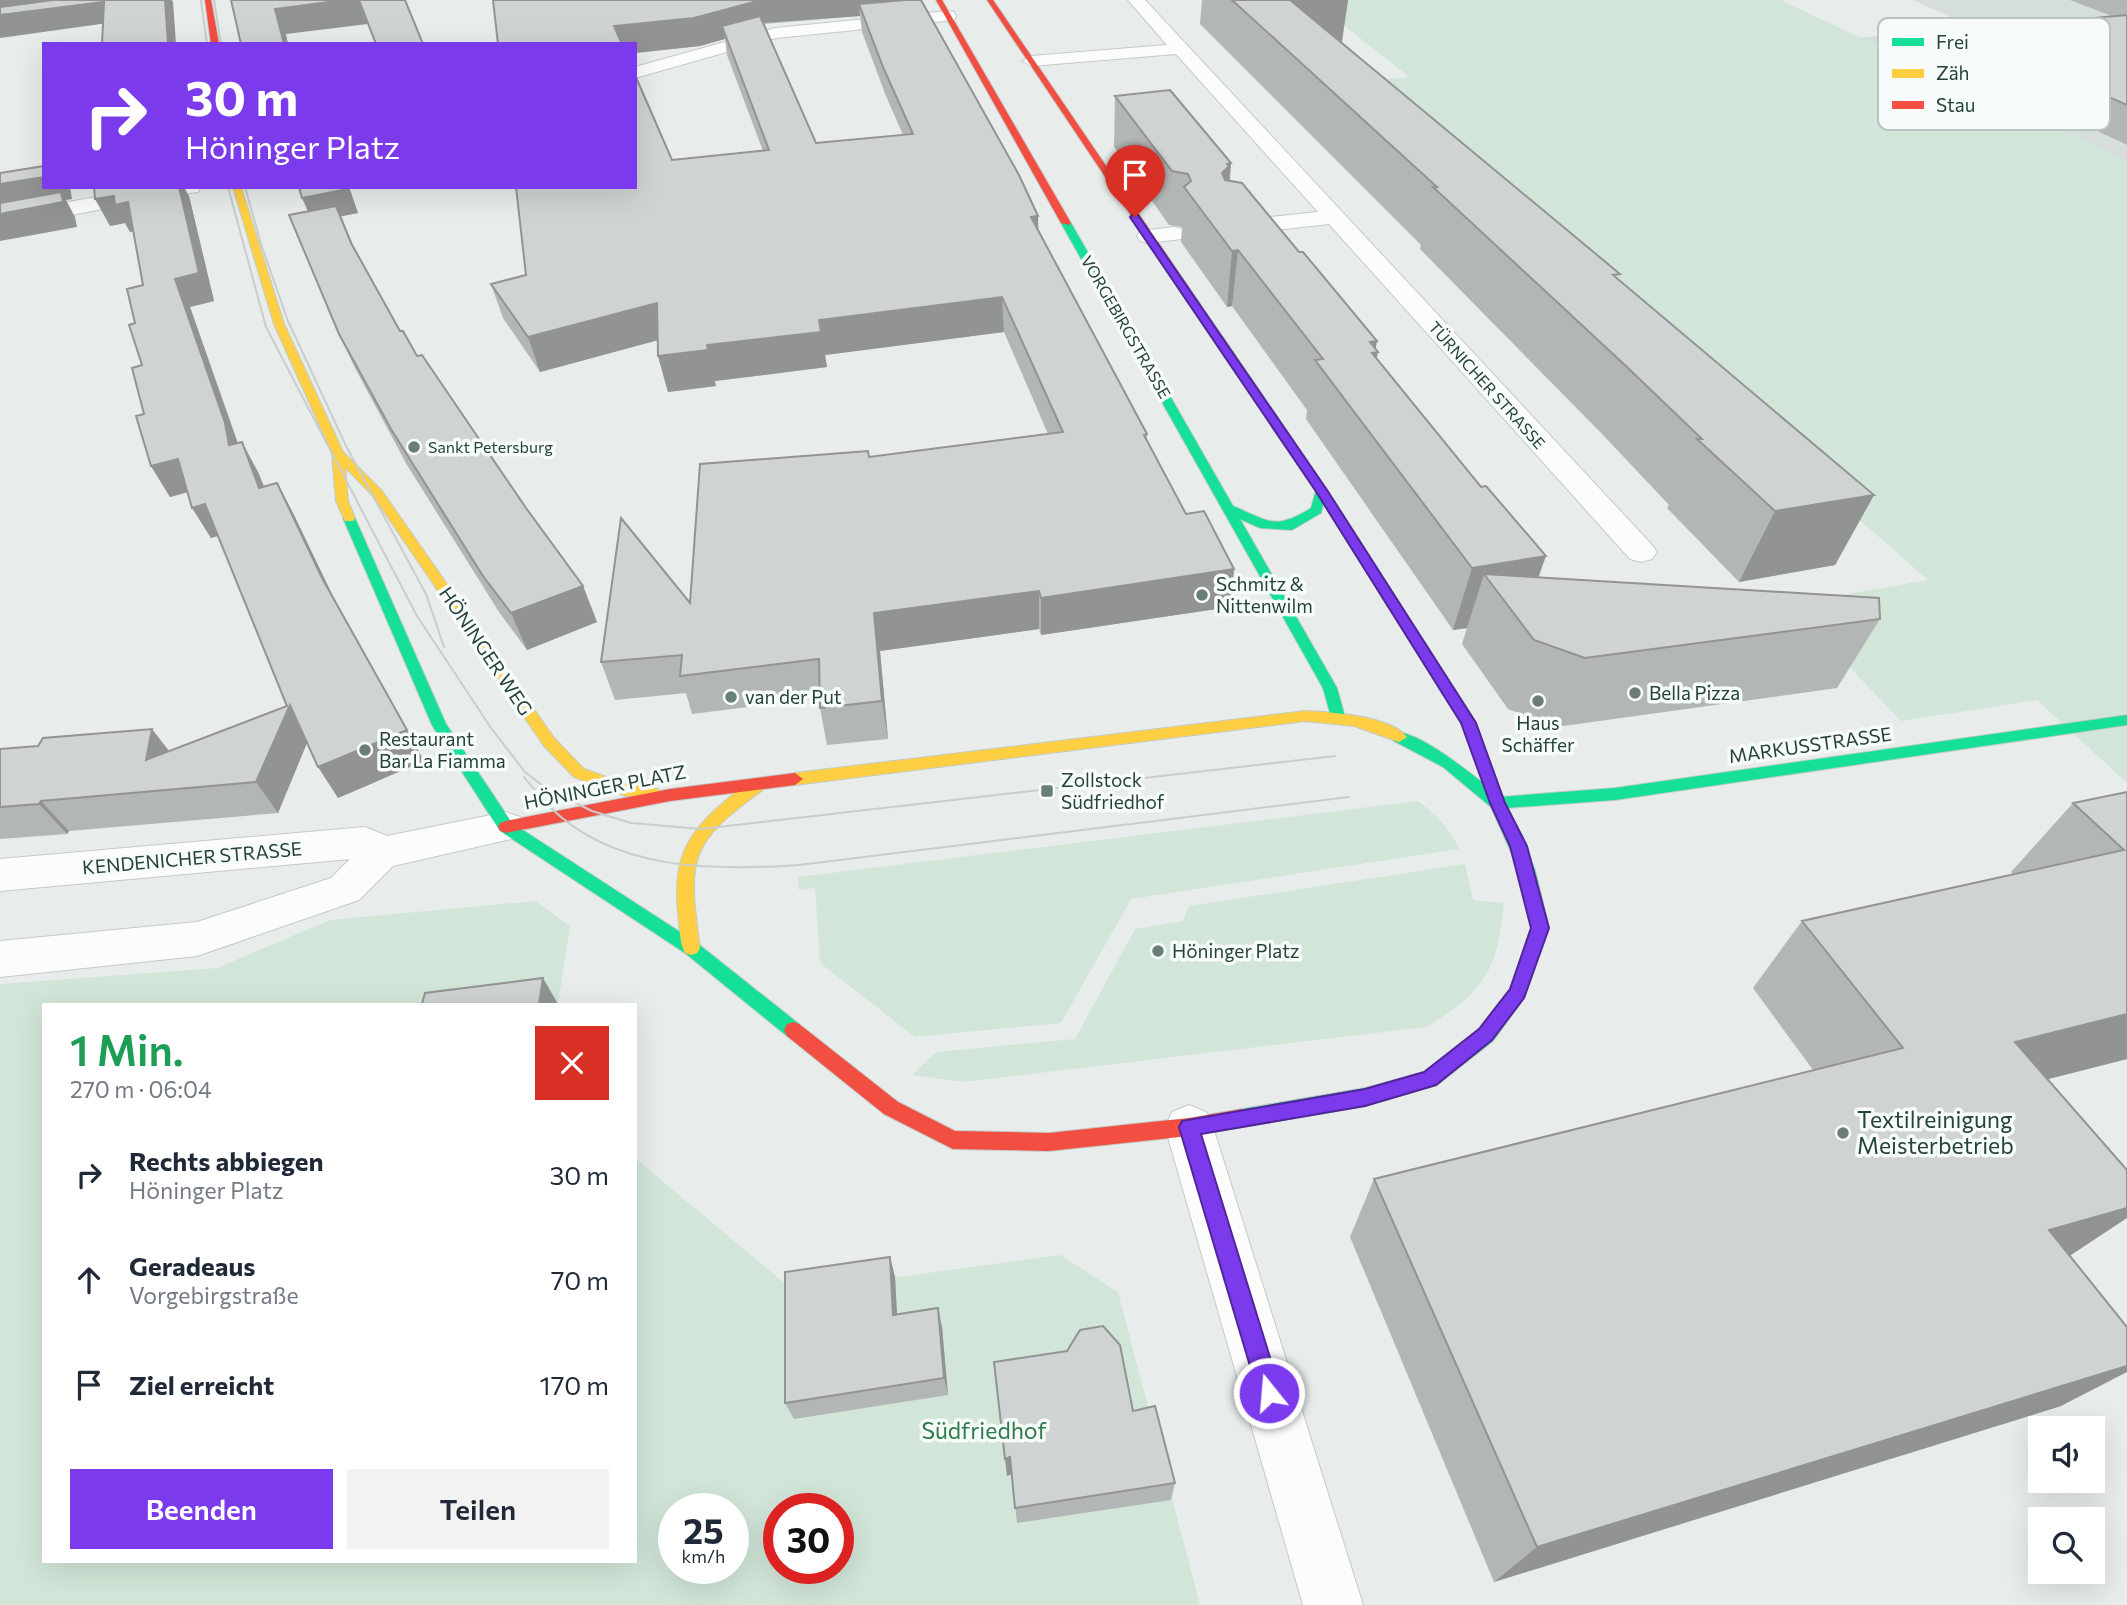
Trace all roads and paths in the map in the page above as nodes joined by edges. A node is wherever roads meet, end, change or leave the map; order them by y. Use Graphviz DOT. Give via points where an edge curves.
graph roads {
  1 [pos="208,0"];
  2 [pos="990,0"];
  3 [pos="1136,0"];
  4 [pos="943,8"];
  5 [pos="215,42"];
  6 [pos="1179,49"];
  7 [pos="1031,61"];
  8 [pos="637,72"];
  9 [pos="179,189"];
  10 [pos="238,189"];
  11 [pos="1334,217"];
  12 [pos="0,221"];
  13 [pos="1230,228"];
  14 [pos="1174,234"];
  15 [pos="1148,236"];
  16 [pos="338,453"];
  17 [pos="1321,490"];
  18 [pos="1230,509"];
  19 [pos="1640,552"];
  20 [pos="1338,717"];
  21 [pos="2127,720"];
  22 [pos="763,782"];
  23 [pos="670,795"];
  24 [pos="1497,803"];
  25 [pos="506,827"];
  26 [pos="381,853"];
  27 [pos="0,875"];
  28 [pos="691,948"];
  29 [pos="0,958"];
  30 [pos="1189,1127"];
  31 [pos="1334,1605"];
  1 -- 5 [label="street"];
  2 -- 7 [label="street"];
  3 -- 6 [label="street, TÜRNICHER STRASSE"];
  4 -- 8 [label="street" via="775,33"];
  4 -- 18 [label="street, VORGEBIRGSTRASSE" via="1027,144"];
  6 -- 7 [label="street"];
  6 -- 11 [label="street, TÜRNICHER STRASSE"];
  7 -- 15 [label="street" via="1076,139"];
  9 -- 12 [label="street"];
  10 -- 16 [label="street, HÖNINGER WEG" via="279,324"];
  11 -- 13 [label="street"];
  11 -- 19 [label="street, TÜRNICHER STRASSE"];
  14 -- 15 [label="street"];
  15 -- 17 [label="street"];
  16 -- 23 [label="street, HÖNINGER WEG" via="378,494 554,747 579,772 626,790"];
  16 -- 25 [label="street, HÖNINGER WEG" via="342,501 439,725"];
  17 -- 18 [label="street" via="1317,510 1292,526 1260,524"];
  17 -- 24 [label="street" via="1469,723"];
  18 -- 20 [label="street, VORGEBIRGSTRASSE" via="1330,688"];
  20 -- 22 [label="street, HÖNINGER PLATZ" via="1266,720"];
  20 -- 24 [label="street, HÖNINGER PLATZ" via="1383,728 1420,746 1448,762"];
  21 -- 24 [label="street, MARKUSSTRASSE" via="1615,794"];
  22 -- 23 [label="street, HÖNINGER PLATZ"];
  22 -- 28 [label="street, HÖNINGER PLATZ" via="709,821 689,849 682,867"];
  23 -- 25 [label="street, HÖNINGER PLATZ"];
  24 -- 30 [label="street, HÖNINGER PLATZ" via="1527,870 1540,928 1518,993 1486,1035 1430,1079 1365,1097"];
  25 -- 26 [label="street, KENDENICHER STRASSE"];
  25 -- 28 [label="street, HÖNINGER PLATZ"];
  26 -- 27 [label="street, KENDENICHER STRASSE" via="365,842"];
  26 -- 29 [label="street" via="345,888 197,939"];
  28 -- 30 [label="street, HÖNINGER PLATZ" via="891,1108 953,1140 1049,1142"];
  30 -- 31 [label="street"];
}
